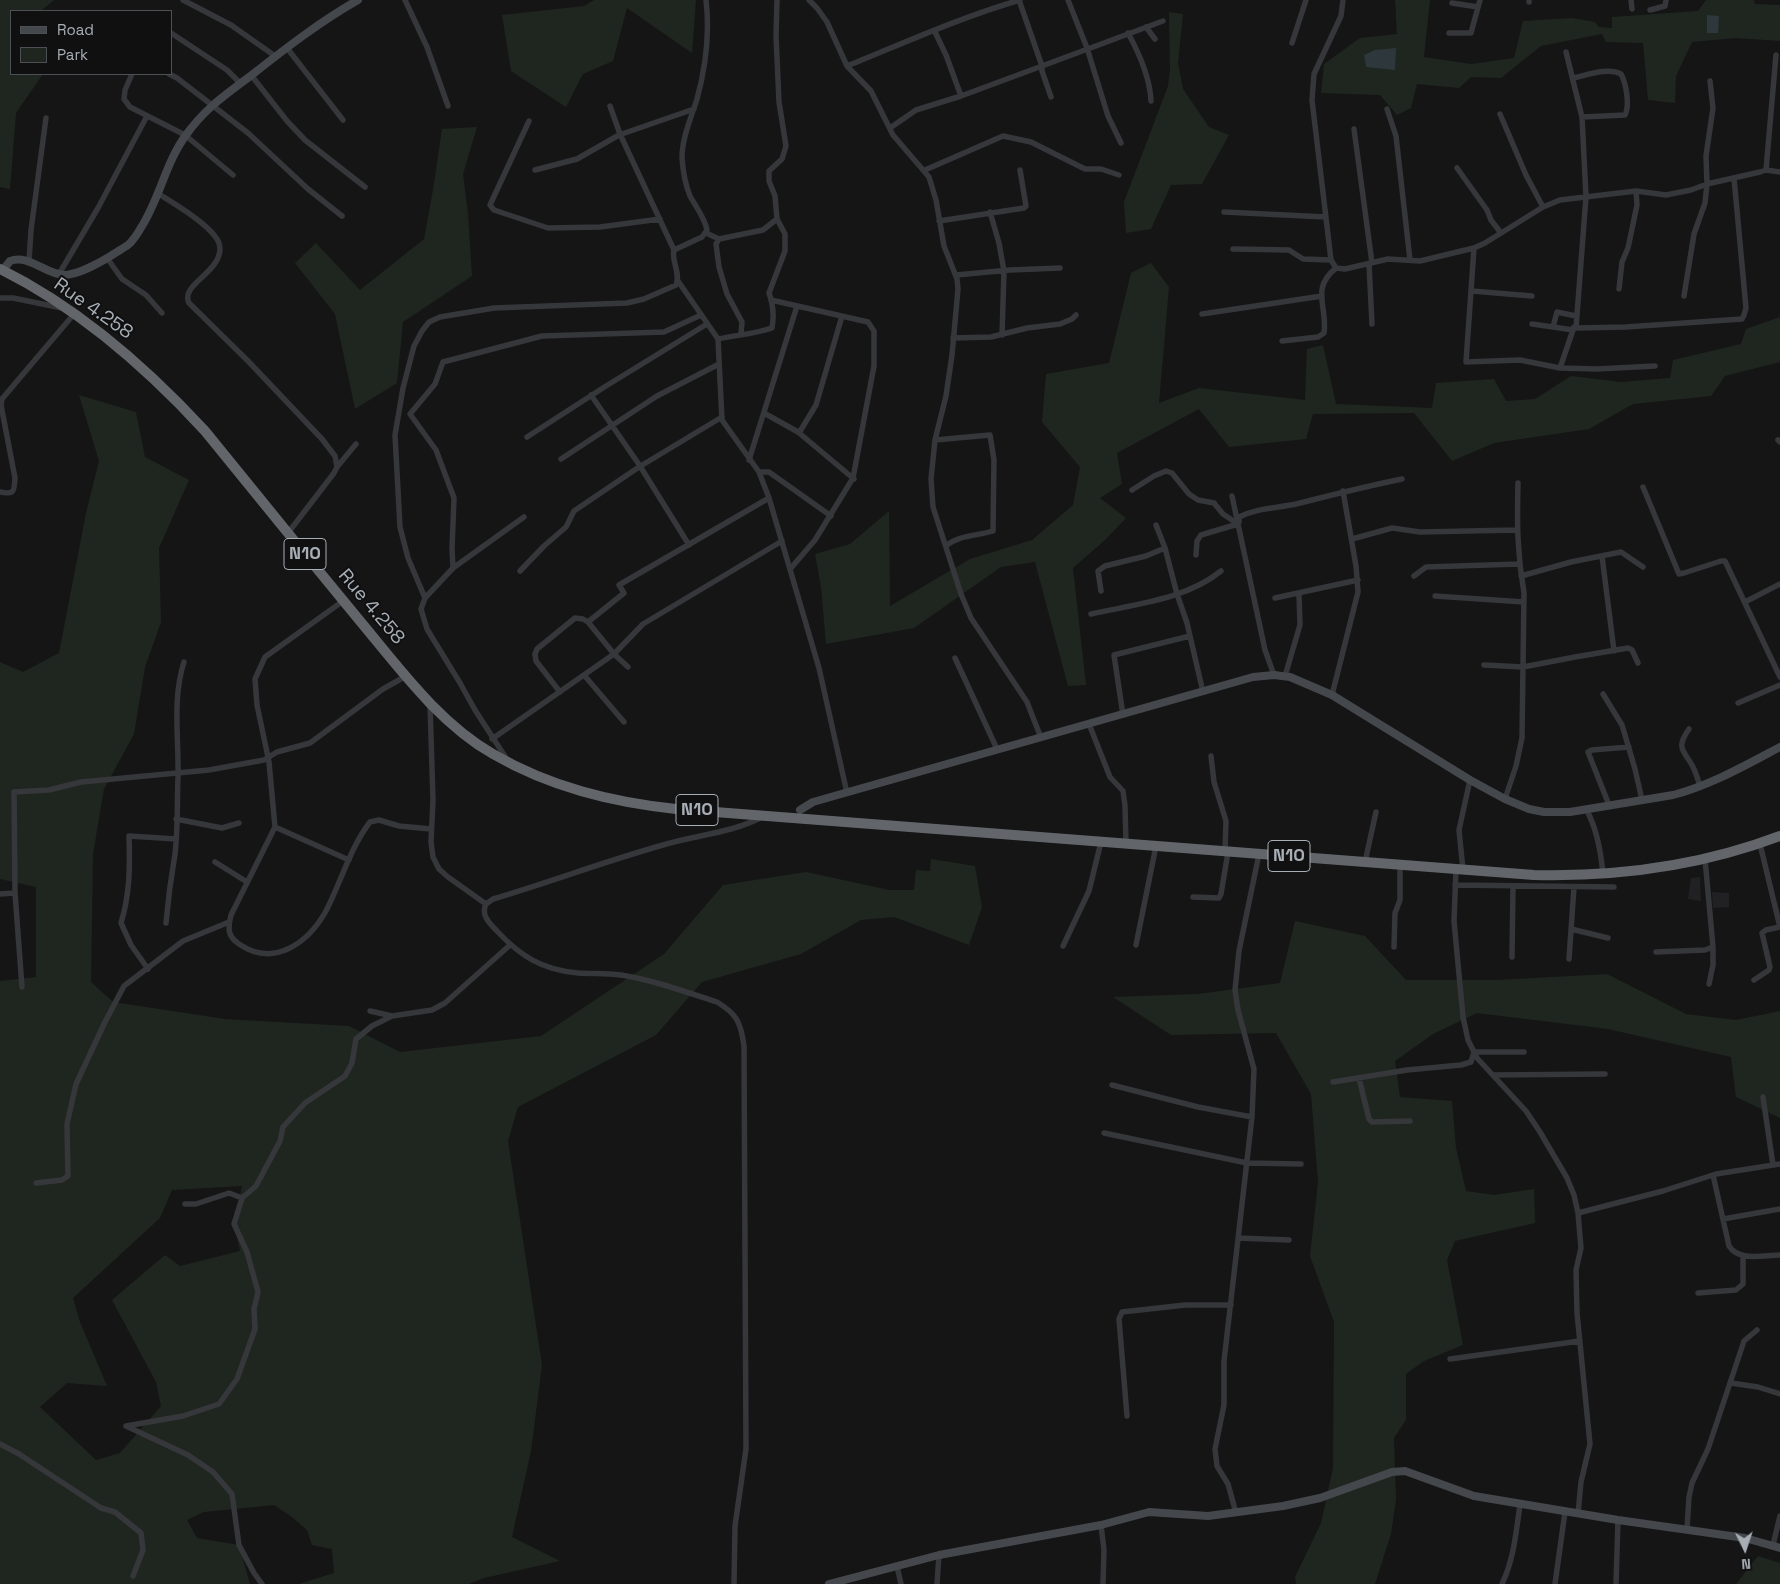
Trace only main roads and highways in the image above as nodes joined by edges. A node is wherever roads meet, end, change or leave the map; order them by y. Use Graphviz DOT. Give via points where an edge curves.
graph roads {
  1 [pos="2,270"];
  2 [pos="1780,836"];
  1 -- 2 [label="highway, Rue 4.258 / N10" via="70,311 122,350 178,402 430,702 462,733 493,754 549,782 618,801 676,809 765,816 797,814 1101,842 1534,875 1645,870 1705,859"];
}
